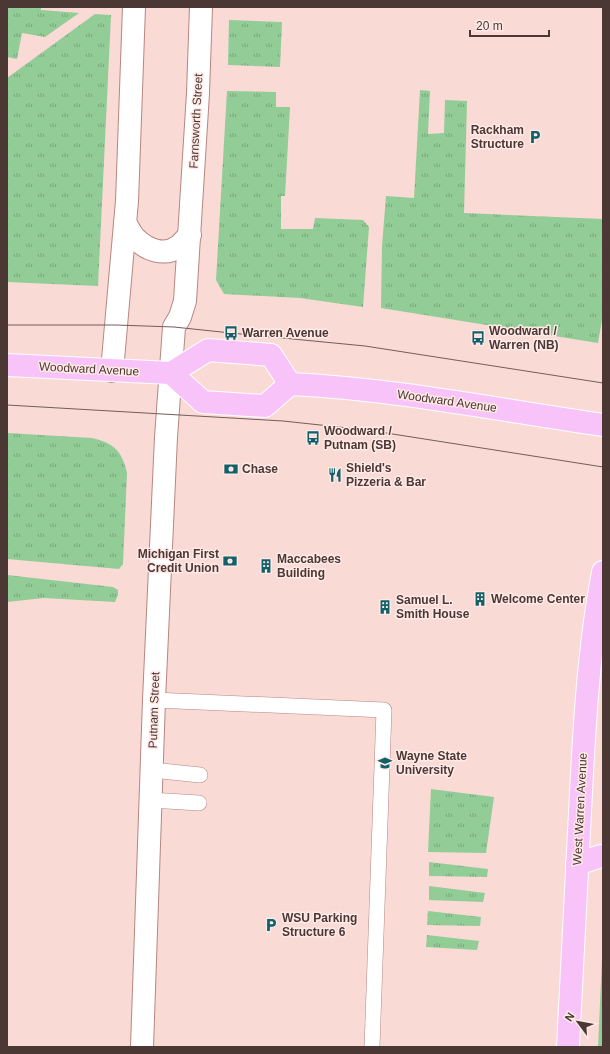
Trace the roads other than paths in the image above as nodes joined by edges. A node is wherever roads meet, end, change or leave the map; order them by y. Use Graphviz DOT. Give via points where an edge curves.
graph roads {
  1 [pos="134,7"];
  2 [pos="201,7"];
  3 [pos="125,223"];
  4 [pos="190,235"];
  5 [pos="7,365"];
  6 [pos="112,371"];
  7 [pos="171,373"];
  8 [pos="290,384"];
  9 [pos="603,425"];
  10 [pos="603,572"];
  11 [pos="154,700"];
  12 [pos="152,770"];
  13 [pos="200,775"];
  14 [pos="150,800"];
  15 [pos="199,803"];
  16 [pos="603,856"];
  17 [pos="577,864"];
  18 [pos="142,1047"];
  19 [pos="372,1047"];
  20 [pos="568,1047"];
  1 -- 3 [label="street"];
  2 -- 4 [label="street, Farnsworth Street"];
  3 -- 4 [label="street" via="135,238 159,252 178,247"];
  3 -- 6 [label="street"];
  4 -- 7 [label="street, Farnsworth Street" via="185,301 174,327"];
  5 -- 6 [label="main road, Woodward Avenue"];
  6 -- 7 [label="main road, Woodward Avenue"];
  7 -- 8 [label="main road" via="203,402 265,406"];
  7 -- 8 [label="main road" via="208,350 271,355"];
  7 -- 11 [label="street, Putnam Street" via="165,445"];
  8 -- 9 [label="main road, Woodward Avenue" via="425,397"];
  10 -- 17 [label="main road, West Warren Avenue" via="588,683"];
  11 -- 12 [label="street, Putnam Street"];
  11 -- 19 [label="lane" via="384,710"];
  12 -- 13 [label="lane"];
  12 -- 14 [label="street, Putnam Street"];
  14 -- 15 [label="lane"];
  14 -- 18 [label="street, Putnam Street"];
  16 -- 17 [label="main road"];
  17 -- 20 [label="main road, West Warren Avenue"];
}
